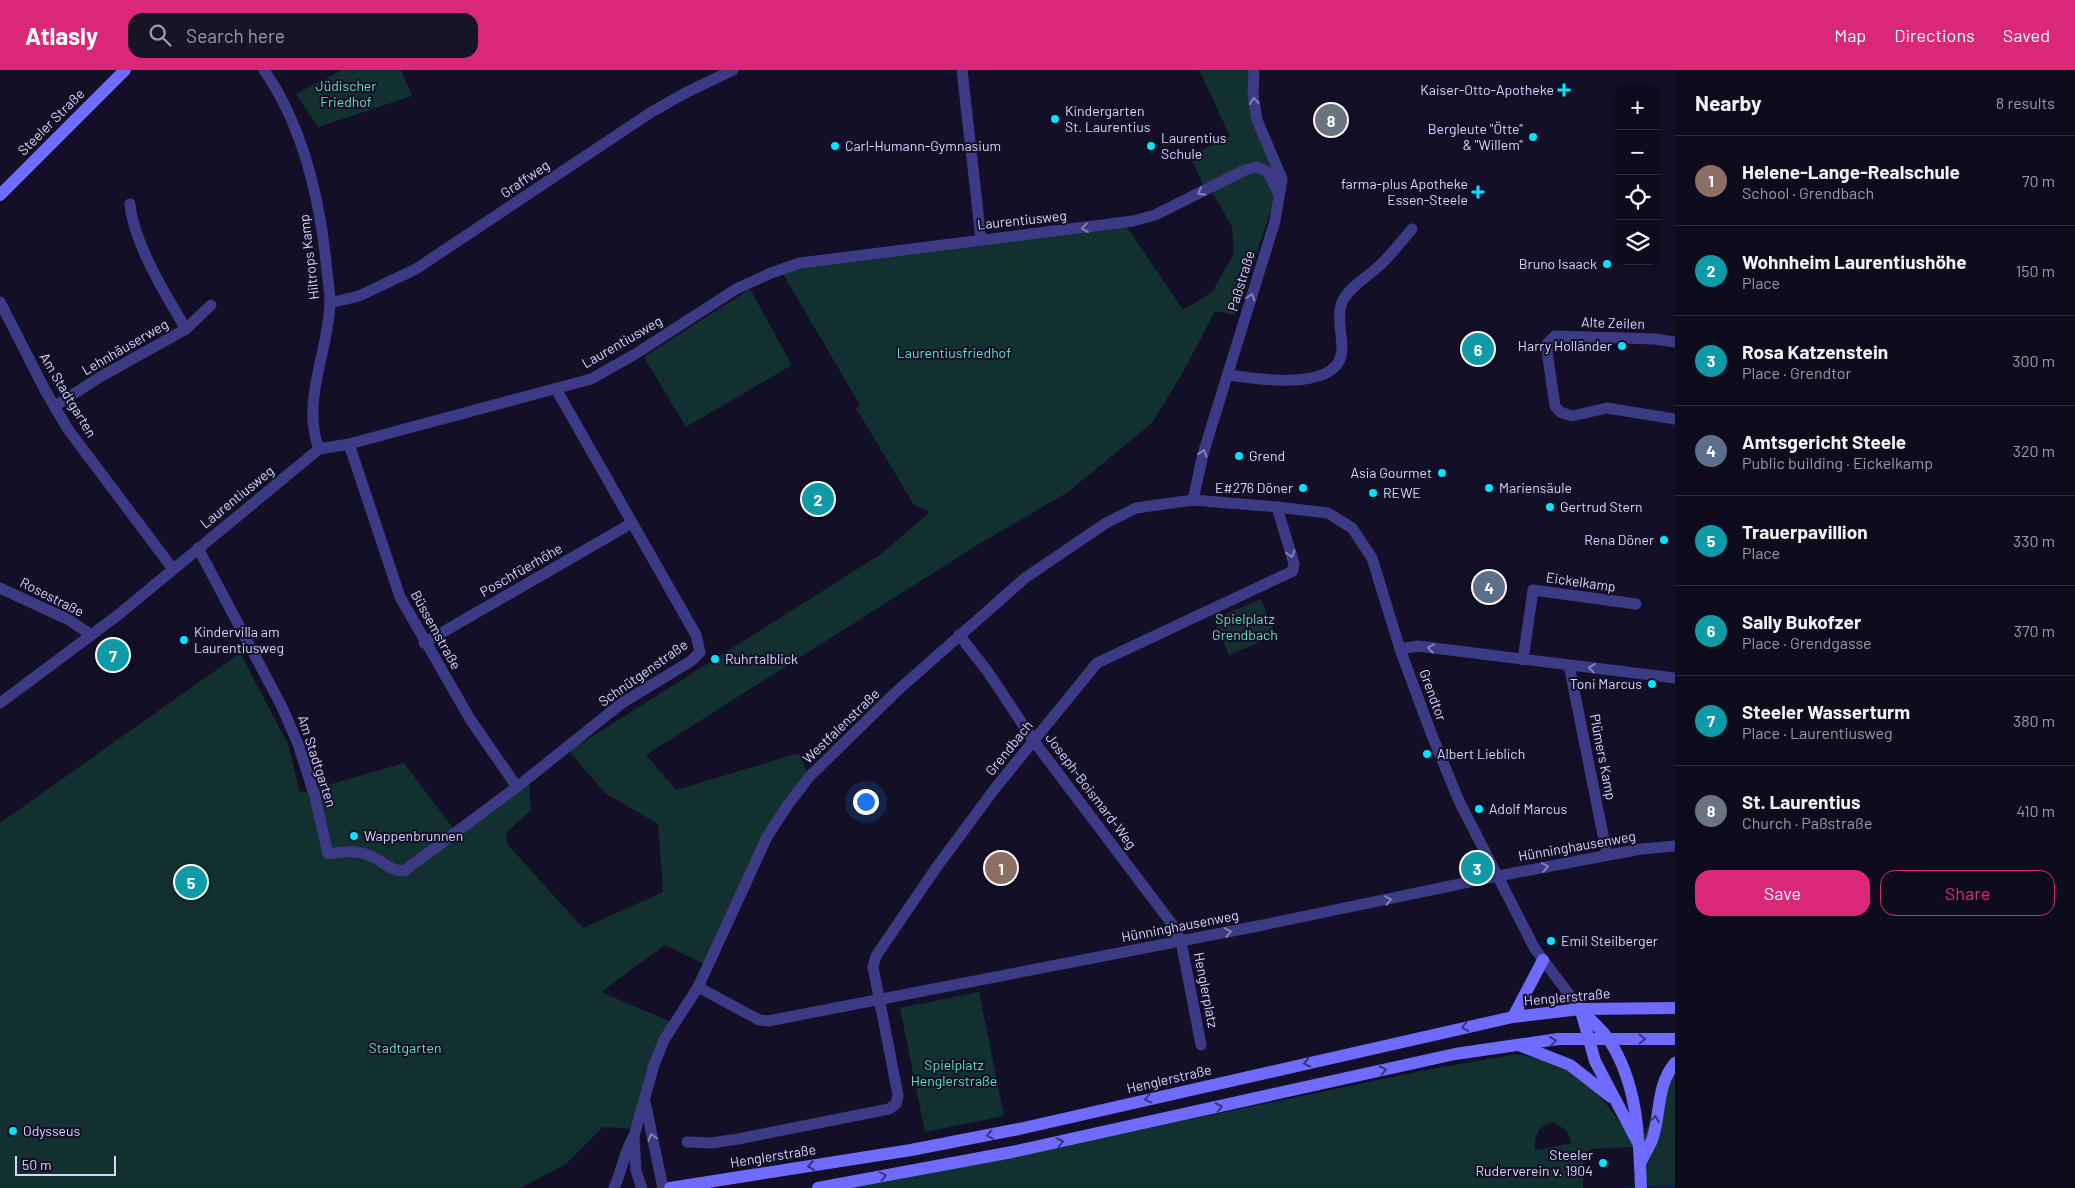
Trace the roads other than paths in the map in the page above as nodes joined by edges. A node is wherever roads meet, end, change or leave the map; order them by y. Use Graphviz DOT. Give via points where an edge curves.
graph roads {
  1 [pos="125,70"];
  2 [pos="264,70"];
  3 [pos="733,70"];
  4 [pos="962,70"];
  5 [pos="1254,70"];
  6 [pos="1279,195"];
  7 [pos="0,196"];
  8 [pos="130,204"];
  9 [pos="1412,229"];
  10 [pos="981,239"];
  11 [pos="0,302"];
  12 [pos="330,303"];
  13 [pos="211,305"];
  14 [pos="186,330"];
  15 [pos="1675,342"];
  16 [pos="1229,375"];
  17 [pos="556,389"];
  18 [pos="55,406"];
  19 [pos="1675,419"];
  20 [pos="349,444"];
  21 [pos="319,449"];
  22 [pos="1193,500"];
  23 [pos="1277,507"];
  24 [pos="632,523"];
  25 [pos="198,548"];
  26 [pos="173,569"];
  27 [pos="0,588"];
  28 [pos="1636,604"];
  29 [pos="90,634"];
  30 [pos="959,634"];
  31 [pos="424,643"];
  32 [pos="1400,649"];
  33 [pos="1523,660"];
  34 [pos="1569,665"];
  35 [pos="1675,678"];
  36 [pos="0,703"];
  37 [pos="1033,740"];
  38 [pos="517,787"];
  39 [pos="1675,846"];
  40 [pos="328,854"];
  41 [pos="1607,855"];
  42 [pos="1498,876"];
  43 [pos="1180,941"];
  44 [pos="1542,960"];
  45 [pos="698,987"];
  46 [pos="878,998"];
  47 [pos="1614,1008"];
  48 [pos="1675,1008"];
  49 [pos="1580,1009"];
  50 [pos="1513,1017"];
  51 [pos="1597,1027"];
  52 [pos="1588,1039"];
  53 [pos="1608,1039"];
  54 [pos="1675,1039"];
  55 [pos="1202,1045"];
  56 [pos="1518,1045"];
  57 [pos="1675,1063"];
  58 [pos="1614,1099"];
  59 [pos="644,1101"];
  60 [pos="889,1109"];
  61 [pos="634,1136"];
  62 [pos="1637,1141"];
  63 [pos="687,1142"];
  64 [pos="1640,1164"];
  65 [pos="661,1173"];
  66 [pos="1641,1183"];
  67 [pos="683,1185"];
  68 [pos="614,1188"];
  69 [pos="642,1188"];
  70 [pos="663,1188"];
  71 [pos="670,1188"];
  72 [pos="818,1188"];
  1 -- 7 [label="main road, Steeler Straße"];
  2 -- 12 [label="street, Hiltrops Kamp" via="282,97 300,138 320,219"];
  3 -- 12 [label="street, Graffweg" via="650,113 416,269 359,296"];
  4 -- 10 [label="street"];
  6 -- 5 [label="street, Paßstraße, one-way" via="1282,179 1261,132 1254,107"];
  6 -- 10 [label="street, Laurentiusweg, one-way" via="1268,172 1256,167 1144,219"];
  16 -- 6 [label="street, Paßstraße, one-way" via="1275,221"];
  8 -- 14 [label="street, Lehnhäuserweg" via="132,223 170,304"];
  9 -- 16 [label="street" via="1345,297 1340,306 1341,355 1327,374 1318,378 1276,380"];
  10 -- 17 [label="street, Laurentiusweg" via="816,261 780,269 736,289 604,373"];
  11 -- 18 [label="street, Am Stadtgarten"];
  12 -- 21 [label="street, Hiltrops Kamp" via="325,349 312,412"];
  13 -- 14 [label="street, Lehnhäuserweg"];
  14 -- 18 [label="street, Lehnhäuserweg" via="100,377"];
  15 -- 19 [label="street, Alte Zeilen" via="1562,336 1551,339 1547,350 1553,397 1560,412 1572,416 1607,408"];
  22 -- 16 [label="street, Paßstraße, one-way" via="1203,454"];
  17 -- 20 [label="street, Laurentiusweg"];
  17 -- 24 [label="street, Schnütgenstraße"];
  18 -- 26 [label="street, Am Stadtgarten" via="79,444"];
  20 -- 21 [label="street, Laurentiusweg"];
  20 -- 31 [label="street, Büssemstraße" via="400,597"];
  21 -- 25 [label="street, Laurentiusweg"];
  22 -- 23 [label="street, Grendtor"];
  22 -- 30 [label="street, Westfalenstraße" via="1136,508 1106,523 1025,578"];
  23 -- 32 [label="street, Grendtor" via="1328,513 1352,528 1372,558"];
  23 -- 37 [label="street, Grendbach, one-way" via="1294,571 1097,663"];
  24 -- 31 [label="street, Poschfüerhöhe"];
  24 -- 38 [label="street, Schnütgenstraße" via="699,641 700,652 691,661 622,703"];
  25 -- 26 [label="street, Laurentiusweg"];
  25 -- 40 [label="street, Am Stadtgarten" via="295,737 315,797"];
  26 -- 29 [label="street, Laurentiusweg"];
  27 -- 29 [label="street, Rosestraße" via="69,620"];
  28 -- 33 [label="street, Eickelkamp" via="1533,590"];
  29 -- 36 [label="street, Laurentiusweg"];
  30 -- 37 [label="street, Joseph-Boismard-Weg"];
  30 -- 45 [label="street, Westfalenstraße" via="810,776 787,806 767,837"];
  31 -- 38 [label="street, Büssemstraße" via="470,719"];
  33 -- 32 [label="street, one-way" via="1418,646"];
  32 -- 42 [label="street, Grendtor" via="1459,801"];
  33 -- 34 [label="street"];
  35 -- 34 [label="street, one-way"];
  34 -- 41 [label="street, Plümers Kamp"];
  37 -- 43 [label="street, Joseph-Boismard-Weg" via="1172,924"];
  37 -- 46 [label="street, Grendbach" via="936,868 876,956 873,967"];
  38 -- 40 [label="street, Schnütgenstraße" via="404,871 358,852"];
  39 -- 41 [label="street, Hünninghausenweg"];
  42 -- 41 [label="street, Hünninghausenweg, one-way"];
  43 -- 42 [label="street, Hünninghausenweg, one-way"];
  42 -- 44 [label="street, Grendtor"];
  43 -- 46 [label="street, Hünninghausenweg"];
  43 -- 55 [label="street, Henglerplatz"];
  44 -- 49 [label="street, Grendtor"];
  44 -- 50 [label="main road"];
  45 -- 46 [label="street, Hünninghausenweg" via="759,1020 768,1021"];
  45 -- 59 [label="street, Westfalenstraße" via="664,1040"];
  46 -- 60 [label="street, Grendbach" via="898,1095 896,1104"];
  47 -- 48 [label="main road, Henglerstraße"];
  47 -- 49 [label="main road, Henglerstraße"];
  47 -- 51 [label="main road"];
  49 -- 50 [label="main road, Henglerstraße"];
  49 -- 51 [label="main road"];
  49 -- 52 [label="main road"];
  50 -- 67 [label="main road, Henglerstraße, one-way" via="1019,1129 911,1150"];
  51 -- 52 [label="main road"];
  51 -- 53 [label="main road"];
  52 -- 53 [label="main road"];
  56 -- 52 [label="main road, one-way"];
  52 -- 58 [label="main road"];
  53 -- 54 [label="main road, one-way"];
  53 -- 62 [label="main road" via="1622,1064 1633,1101"];
  56 -- 58 [label="main road" via="1570,1065"];
  72 -- 56 [label="main road, one-way" via="1022,1150 1455,1054"];
  64 -- 57 [label="main road, one-way" via="1652,1139 1660,1094"];
  58 -- 62 [label="main road"];
  59 -- 61 [label="street, Westfalenstraße"];
  65 -- 59 [label="street, one-way"];
  60 -- 63 [label="street, Henglerstraße" via="738,1139"];
  61 -- 68 [label="street, Westfalenstraße" via="626,1148"];
  61 -- 69 [label="street, Westfalenstraße" via="636,1171"];
  62 -- 64 [label="main road"];
  64 -- 66 [label="main road"];
  65 -- 67 [label="street"];
  65 -- 70 [label="street"];
  67 -- 71 [label="main road, Henglerstraße"];
}
